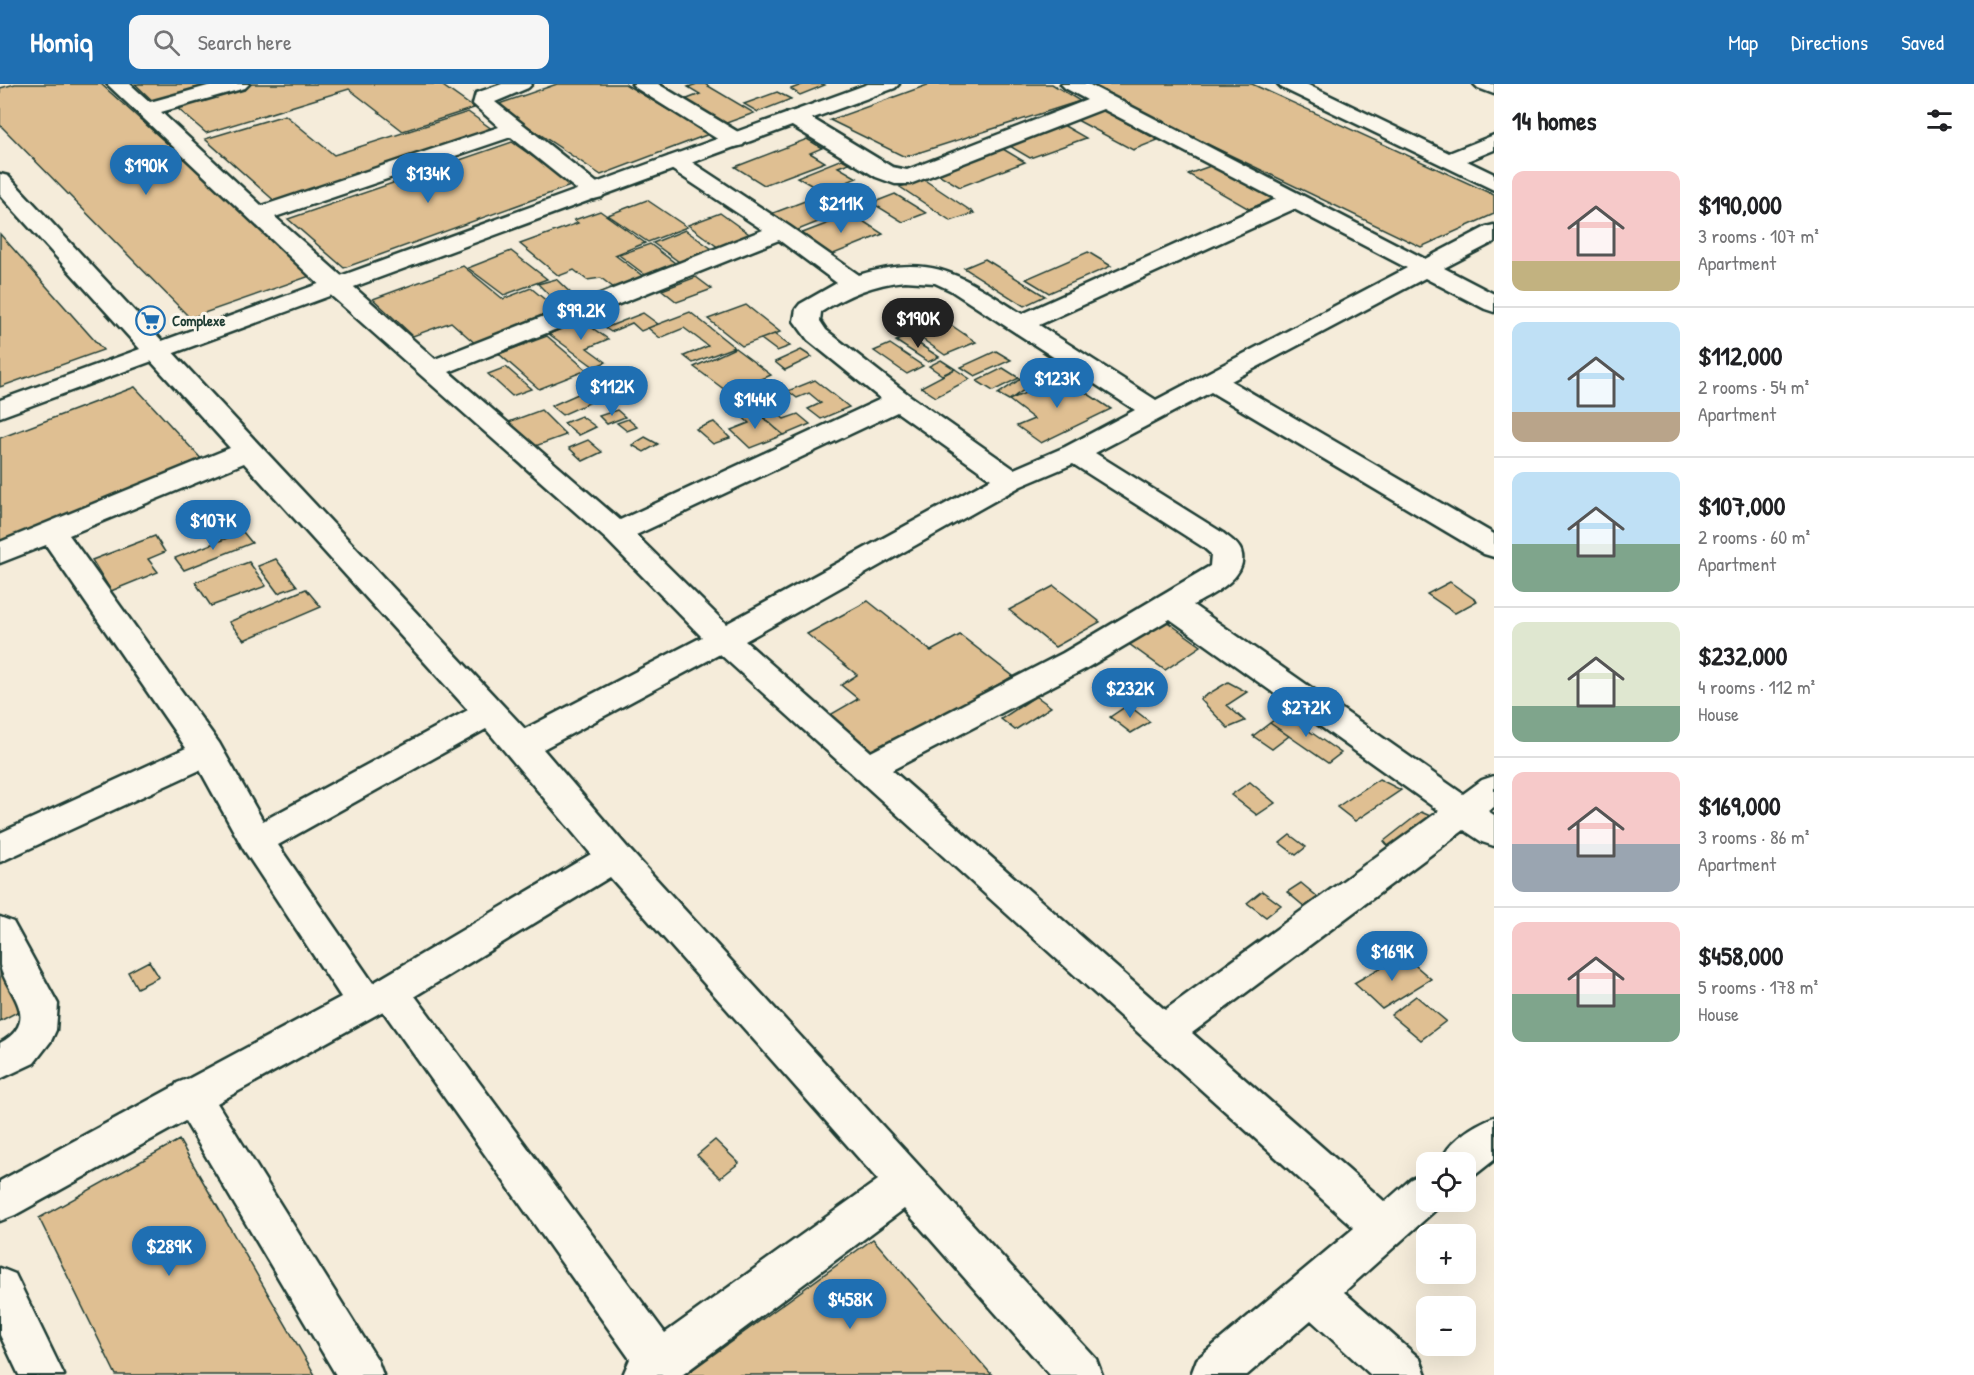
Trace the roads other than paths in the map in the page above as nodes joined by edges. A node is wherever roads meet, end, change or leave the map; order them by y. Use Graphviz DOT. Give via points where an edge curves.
graph roads {
  1 [pos="118,84"];
  2 [pos="237,84"];
  3 [pos="521,84"];
  4 [pos="643,84"];
  5 [pos="888,84"];
  6 [pos="1072,84"];
  7 [pos="1289,84"];
  8 [pos="1485,84"];
  9 [pos="1494,88"];
  10 [pos="1104,101"];
  11 [pos="146,110"];
  12 [pos="795,118"];
  13 [pos="516,128"];
  14 [pos="735,140"];
  15 [pos="1494,142"];
  16 [pos="1449,161"];
  17 [pos="676,162"];
  18 [pos="0,181"];
  19 [pos="1494,183"];
  20 [pos="594,192"];
  21 [pos="1294,200"];
  22 [pos="258,215"];
  23 [pos="781,231"];
  24 [pos="1494,232"];
  25 [pos="1425,269"];
  26 [pos="856,285"];
  27 [pos="335,286"];
  28 [pos="1494,304"];
  29 [pos="1020,324"];
  30 [pos="158,350"];
  31 [pos="431,370"];
  32 [pos="1212,381"];
  33 [pos="898,401"];
  34 [pos="0,409"];
  35 [pos="1155,411"];
  36 [pos="250,450"];
  37 [pos="1075,453"];
  38 [pos="1011,480"];
  39 [pos="52,532"];
  40 [pos="617,533"];
  41 [pos="1494,547"];
  42 [pos="0,553"];
  43 [pos="1172,604"];
  44 [pos="723,639"];
  45 [pos="491,712"];
  46 [pos="521,746"];
  47 [pos="207,752"];
  48 [pos="868,768"];
  49 [pos="1494,789"];
  50 [pos="1464,812"];
  51 [pos="1494,833"];
  52 [pos="255,841"];
  53 [pos="0,848"];
  54 [pos="614,857"];
  55 [pos="0,932"];
  56 [pos="378,997"];
  57 [pos="1164,1032"];
  58 [pos="0,1062"];
  59 [pos="191,1095"];
  60 [pos="1494,1135"];
  61 [pos="1473,1152"];
  62 [pos="907,1183"];
  63 [pos="1416,1201"];
  64 [pos="0,1202"];
  65 [pos="1384,1228"];
  66 [pos="0,1288"];
  67 [pos="1312,1292"];
  68 [pos="653,1369"];
  69 [pos="42,1375"];
  70 [pos="361,1375"];
  71 [pos="1080,1375"];
  72 [pos="1213,1375"];
  73 [pos="1404,1375"];
  1 -- 11 [label="street"];
  2 -- 11 [label="street"];
  3 -- 13 [label="street" via="484,98 484,104"];
  4 -- 14 [label="street"];
  5 -- 12 [label="street"];
  6 -- 10 [label="street"];
  7 -- 16 [label="street"];
  8 -- 9 [label="street"];
  10 -- 12 [label="street" via="910,177 884,172"];
  10 -- 21 [label="street"];
  11 -- 22 [label="street"];
  12 -- 14 [label="street"];
  13 -- 20 [label="street"];
  13 -- 22 [label="street"];
  14 -- 17 [label="street"];
  15 -- 16 [label="street"];
  16 -- 19 [label="street"];
  17 -- 20 [label="street"];
  17 -- 23 [label="street"];
  18 -- 30 [label="street"];
  20 -- 27 [label="street"];
  21 -- 25 [label="street"];
  21 -- 29 [label="street"];
  22 -- 27 [label="street"];
  23 -- 26 [label="street"];
  23 -- 31 [label="street"];
  24 -- 25 [label="street"];
  25 -- 28 [label="street"];
  25 -- 32 [label="street"];
  26 -- 29 [label="street" via="914,273 941,276"];
  26 -- 33 [label="street" via="809,309 807,321 817,334"];
  27 -- 30 [label="street"];
  27 -- 31 [label="street"];
  29 -- 35 [label="street"];
  30 -- 34 [label="street"];
  30 -- 36 [label="street"];
  31 -- 40 [label="street"];
  32 -- 35 [label="street"];
  32 -- 41 [label="street"];
  33 -- 38 [label="street"];
  33 -- 40 [label="street"];
  35 -- 37 [label="street"];
  36 -- 39 [label="street"];
  36 -- 45 [label="street"];
  37 -- 38 [label="street"];
  37 -- 43 [label="street" via="1226,551 1227,564 1221,573"];
  38 -- 44 [label="street"];
  39 -- 42 [label="street"];
  39 -- 47 [label="street"];
  40 -- 44 [label="street"];
  43 -- 48 [label="street" via="1074,661"];
  43 -- 50 [label="street"];
  44 -- 46 [label="street"];
  44 -- 48 [label="street"];
  45 -- 46 [label="street"];
  45 -- 52 [label="street"];
  46 -- 54 [label="street"];
  47 -- 52 [label="street"];
  47 -- 53 [label="street"];
  48 -- 57 [label="street"];
  49 -- 50 [label="street"];
  50 -- 51 [label="street"];
  50 -- 57 [label="street"];
  52 -- 56 [label="street"];
  54 -- 56 [label="street"];
  54 -- 62 [label="street"];
  55 -- 58 [label="street" via="39,1004 37,1030 20,1052"];
  56 -- 59 [label="street"];
  56 -- 68 [label="street"];
  57 -- 65 [label="street"];
  59 -- 64 [label="street"];
  59 -- 70 [label="street"];
  60 -- 61 [label="street"];
  62 -- 68 [label="street"];
  62 -- 71 [label="street"];
  63 -- 65 [label="street"];
  65 -- 67 [label="street"];
  66 -- 69 [label="street"];
  67 -- 72 [label="street"];
  67 -- 73 [label="street"];
}
